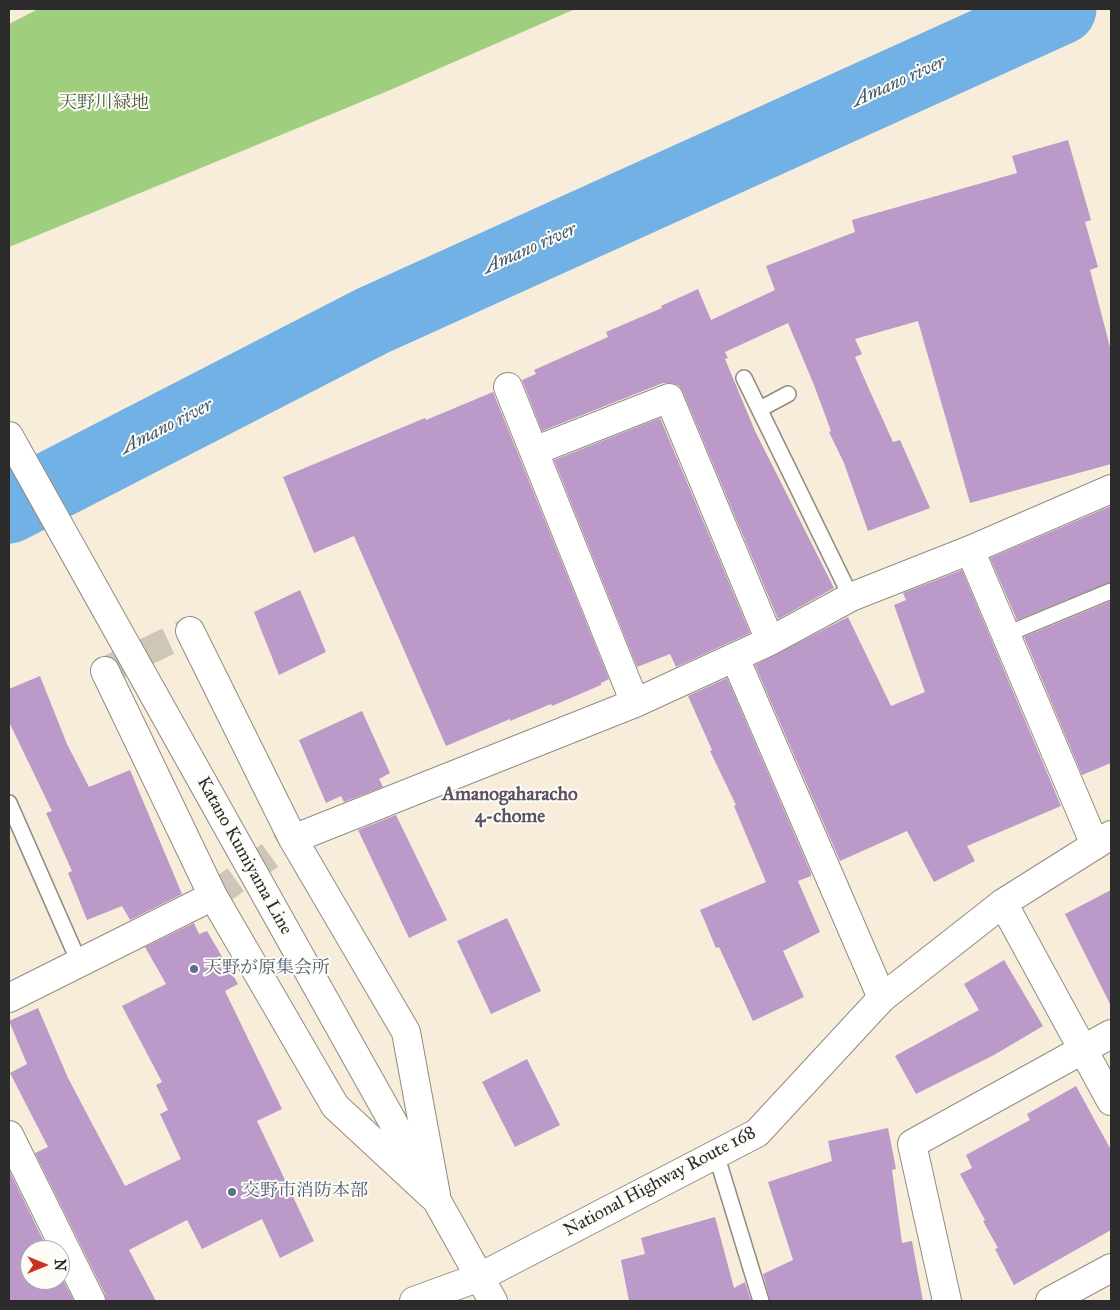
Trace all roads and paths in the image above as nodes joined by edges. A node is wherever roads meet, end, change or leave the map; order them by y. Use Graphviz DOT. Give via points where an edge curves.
graph roads {
  1 [pos="744,378"];
  2 [pos="508,388"];
  3 [pos="788,394"];
  4 [pos="760,409"];
  5 [pos="9,436"];
  6 [pos="534,451"];
  7 [pos="1111,489"];
  8 [pos="970,550"];
  9 [pos="1111,591"];
  10 [pos="851,597"];
  11 [pos="190,631"];
  12 [pos="1007,634"];
  13 [pos="770,641"];
  14 [pos="735,658"];
  15 [pos="104,671"];
  16 [pos="635,703"];
  17 [pos="9,803"];
  18 [pos="293,839"];
  19 [pos="1103,840"];
  20 [pos="213,896"];
  21 [pos="1003,903"];
  22 [pos="79,962"];
  23 [pos="9,998"];
  24 [pos="882,998"];
  25 [pos="1111,1034"];
  26 [pos="1083,1050"];
  27 [pos="1111,1101"];
  28 [pos="9,1135"];
  29 [pos="716,1154"];
  30 [pos="437,1201"];
  31 [pos="1111,1268"];
  32 [pos="480,1277"];
  33 [pos="91,1301"];
  34 [pos="414,1301"];
  35 [pos="494,1301"];
  36 [pos="761,1301"];
  37 [pos="947,1301"];
  38 [pos="1050,1301"];
  1 -- 4 [label="lane"];
  2 -- 6 [label="main road"];
  3 -- 4 [label="lane"];
  4 -- 10 [label="lane"];
  5 -- 30 [label="main road, Katano Kumiyama Line"];
  6 -- 13 [label="main road" via="669,398"];
  6 -- 16 [label="main road"];
  7 -- 8 [label="main road"];
  8 -- 10 [label="main road"];
  8 -- 12 [label="main road"];
  9 -- 12 [label="lane"];
  10 -- 13 [label="main road"];
  11 -- 18 [label="main road"];
  12 -- 19 [label="main road"];
  13 -- 14 [label="main road"];
  14 -- 16 [label="main road"];
  14 -- 24 [label="main road"];
  15 -- 20 [label="main road"];
  16 -- 18 [label="main road"];
  17 -- 22 [label="lane"];
  18 -- 30 [label="main road" via="406,1032"];
  19 -- 21 [label="main road, National Highway Route 168"];
  20 -- 22 [label="main road"];
  20 -- 30 [label="main road" via="335,1106"];
  21 -- 24 [label="main road, National Highway Route 168"];
  21 -- 26 [label="main road"];
  22 -- 23 [label="main road"];
  24 -- 29 [label="main road, National Highway Route 168" via="757,1134"];
  25 -- 26 [label="main road"];
  26 -- 27 [label="main road"];
  26 -- 37 [label="main road" via="912,1144"];
  28 -- 33 [label="main road"];
  29 -- 32 [label="main road, National Highway Route 168"];
  29 -- 36 [label="lane"];
  30 -- 32 [label="main road, Katano Kumiyama Line"];
  31 -- 38 [label="main road"];
  32 -- 34 [label="main road, National Highway Route 168"];
  32 -- 35 [label="main road, Katano Kumiyama Line"];
}
